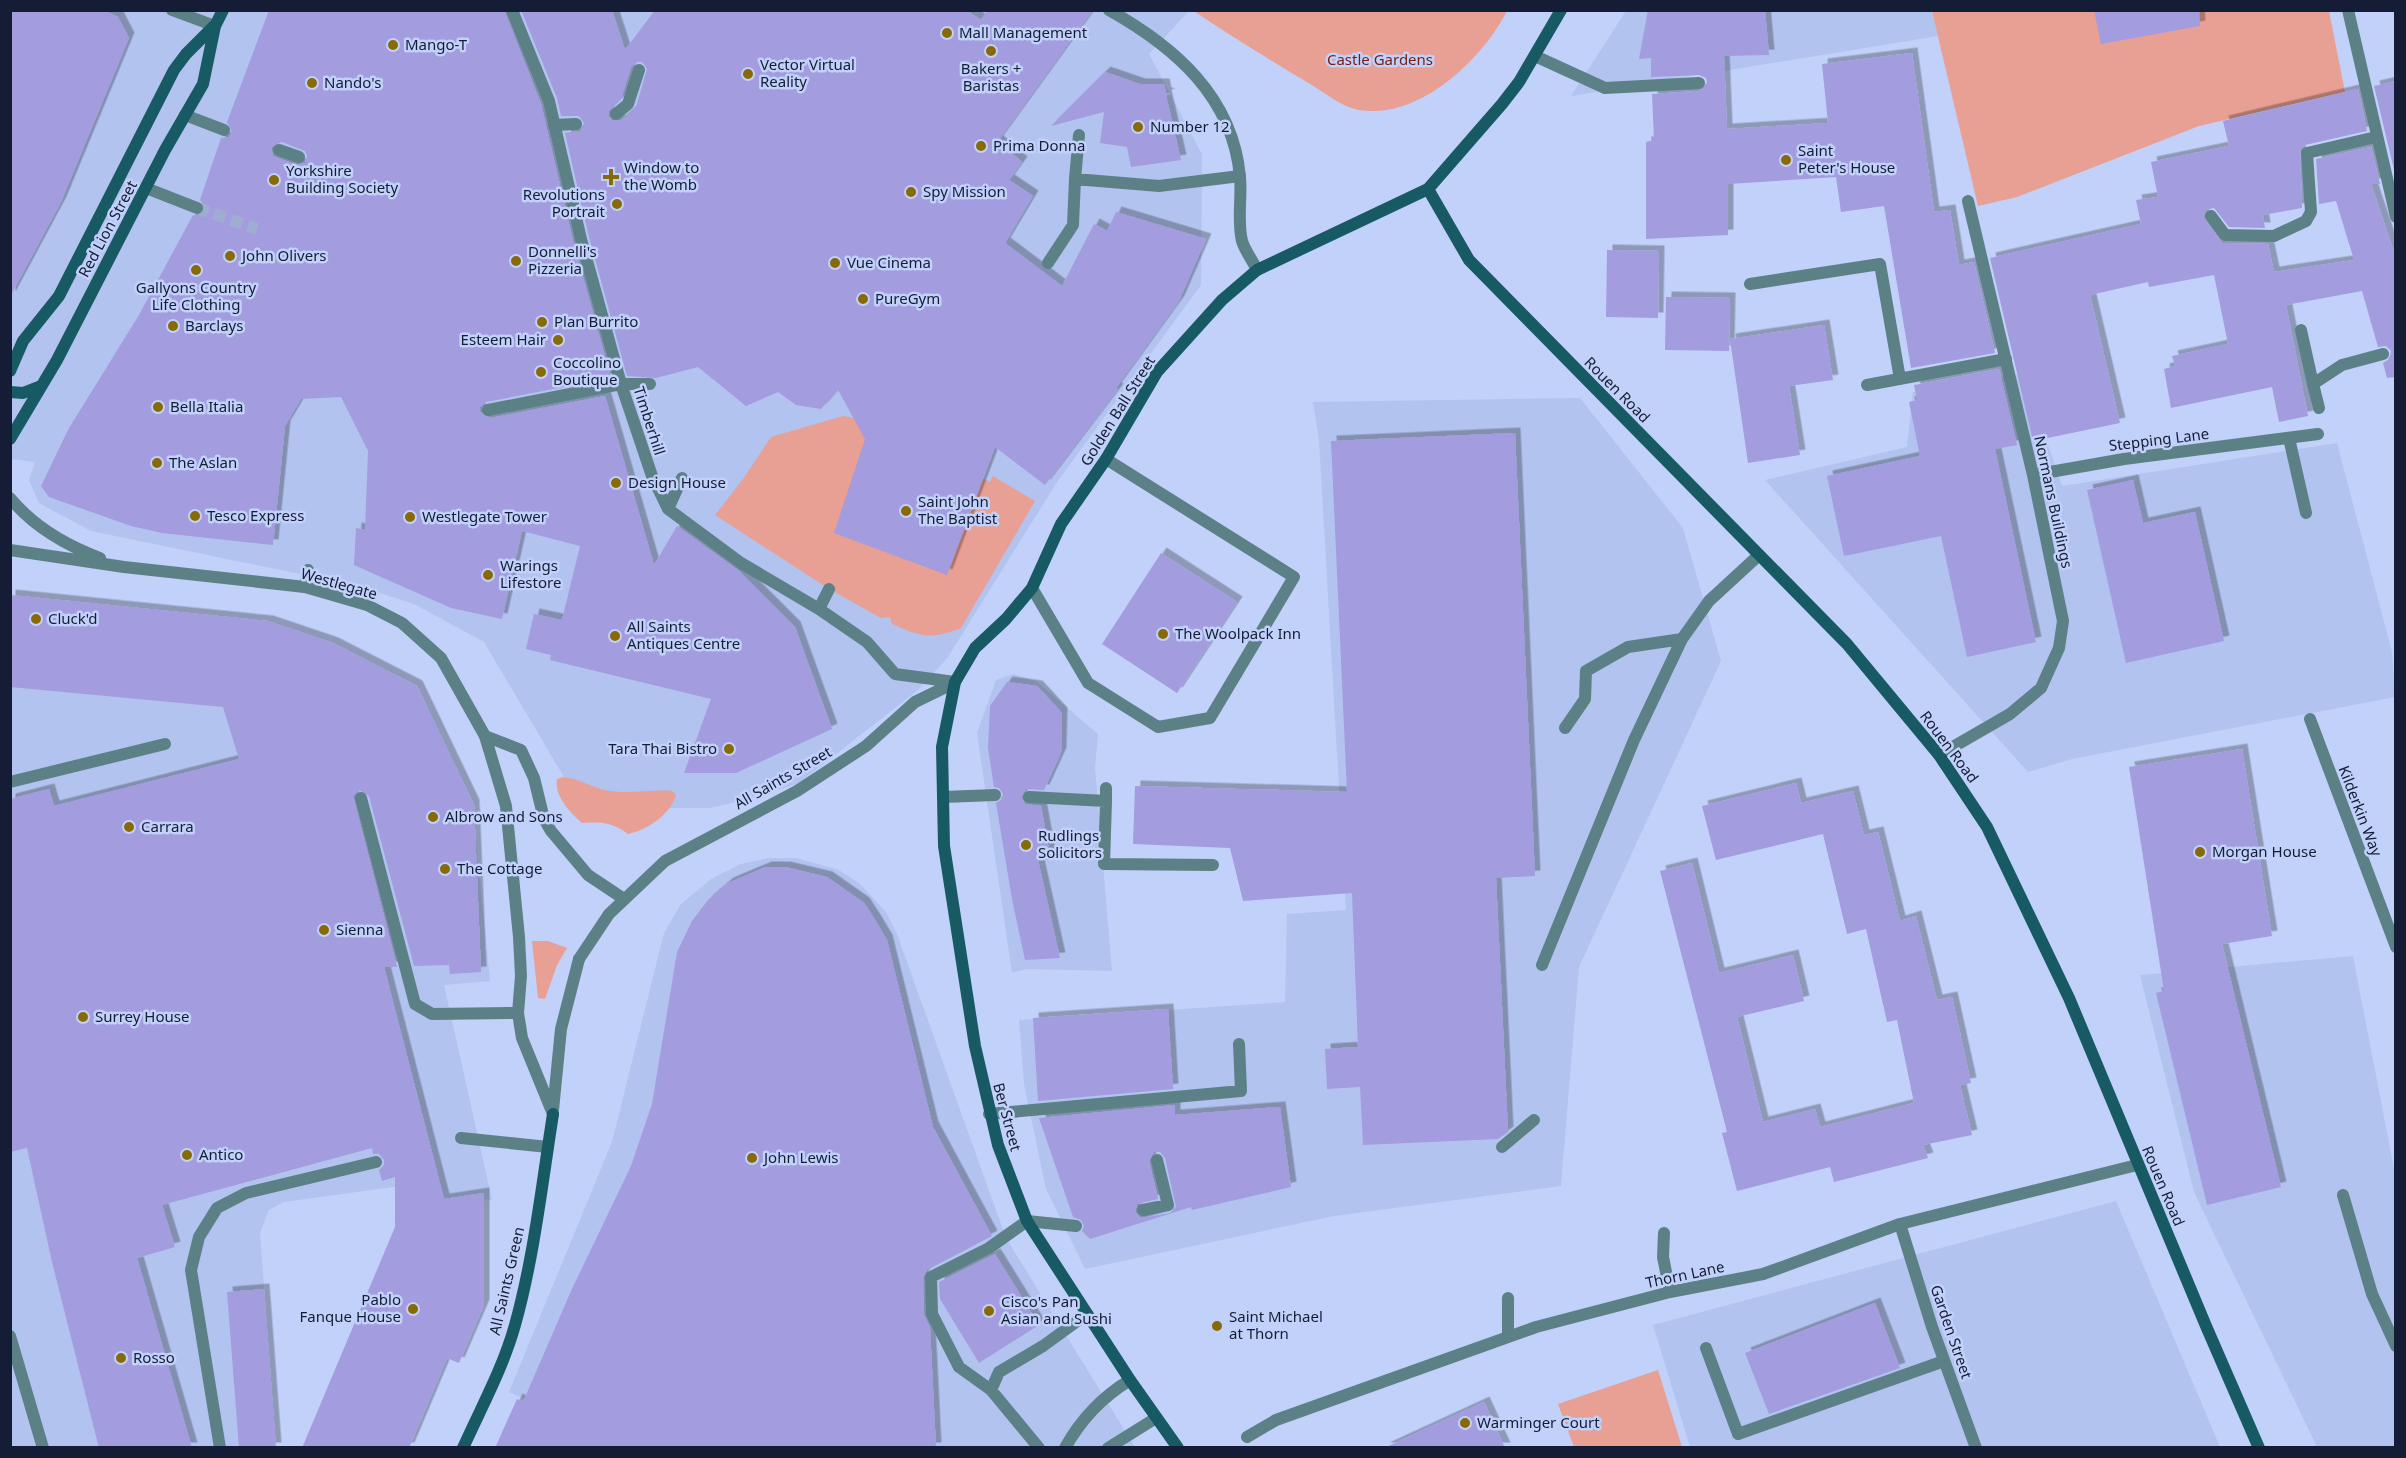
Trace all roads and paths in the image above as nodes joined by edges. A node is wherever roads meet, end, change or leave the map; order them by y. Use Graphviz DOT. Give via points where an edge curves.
graph roads {
  1 [pos="172,10"];
  2 [pos="223,10"];
  3 [pos="512,10"];
  4 [pos="1109,10"];
  5 [pos="1561,10"];
  6 [pos="2348,10"];
  7 [pos="215,26"];
  8 [pos="1535,56"];
  9 [pos="639,70"];
  10 [pos="1699,83"];
  11 [pos="616,114"];
  12 [pos="185,115"];
  13 [pos="576,124"];
  14 [pos="554,125"];
  15 [pos="224,130"];
  16 [pos="1079,135"];
  17 [pos="2376,137"];
  18 [pos="279,150"];
  19 [pos="299,157"];
  20 [pos="1240,176"];
  21 [pos="1075,179"];
  22 [pos="146,188"];
  23 [pos="1428,189"];
  24 [pos="1968,201"];
  25 [pos="197,208"];
  26 [pos="2211,216"];
  27 [pos="2396,217"];
  28 [pos="1048,263"];
  29 [pos="1257,270"];
  30 [pos="1750,285"];
  31 [pos="2301,330"];
  32 [pos="2384,354"];
  33 [pos="2006,359"];
  34 [pos="10,371"];
  35 [pos="1900,379"];
  36 [pos="621,384"];
  37 [pos="650,384"];
  38 [pos="2313,384"];
  39 [pos="1866,385"];
  40 [pos="41,386"];
  41 [pos="10,392"];
  42 [pos="2319,408"];
  43 [pos="488,410"];
  44 [pos="2318,434"];
  45 [pos="2289,438"];
  46 [pos="10,440"];
  47 [pos="1106,459"];
  48 [pos="2033,475"];
  49 [pos="682,478"];
  50 [pos="10,498"];
  51 [pos="668,509"];
  52 [pos="2306,513"];
  53 [pos="10,550"];
  54 [pos="1759,555"];
  55 [pos="124,567"];
  56 [pos="308,570"];
  57 [pos="305,587"];
  58 [pos="1032,588"];
  59 [pos="829,589"];
  60 [pos="819,609"];
  61 [pos="1682,639"];
  62 [pos="955,682"];
  63 [pos="2310,719"];
  64 [pos="1565,728"];
  65 [pos="485,736"];
  66 [pos="165,744"];
  67 [pos="942,747"];
  68 [pos="1939,755"];
  69 [pos="10,782"];
  70 [pos="1106,788"];
  71 [pos="995,795"];
  72 [pos="943,797"];
  73 [pos="1029,797"];
  74 [pos="361,798"];
  75 [pos="1106,801"];
  76 [pos="1214,865"];
  77 [pos="624,898"];
  78 [pos="609,914"];
  79 [pos="2396,947"];
  80 [pos="1542,965"];
  81 [pos="518,1013"];
  82 [pos="1239,1044"];
  83 [pos="553,1114"];
  84 [pos="989,1114"];
  85 [pos="1534,1120"];
  86 [pos="461,1138"];
  87 [pos="548,1147"];
  88 [pos="1502,1147"];
  89 [pos="1157,1160"];
  90 [pos="376,1162"];
  91 [pos="2138,1165"];
  92 [pos="2343,1195"];
  93 [pos="1143,1210"];
  94 [pos="1027,1221"];
  95 [pos="1900,1224"];
  96 [pos="1076,1226"];
  97 [pos="1664,1233"];
  98 [pos="1670,1292"];
  99 [pos="1508,1298"];
  100 [pos="1087,1314"];
  101 [pos="10,1336"];
  102 [pos="1508,1336"];
  103 [pos="2396,1346"];
  104 [pos="1706,1348"];
  105 [pos="1944,1361"];
  106 [pos="1130,1380"];
  107 [pos="991,1390"];
  108 [pos="1156,1418"];
  109 [pos="1247,1437"];
  110 [pos="43,1448"];
  111 [pos="220,1448"];
  112 [pos="463,1448"];
  113 [pos="1038,1448"];
  114 [pos="1065,1448"];
  115 [pos="1108,1448"];
  116 [pos="1178,1448"];
  117 [pos="1976,1448"];
  118 [pos="2259,1448"];
  1 -- 7 [label="street"];
  2 -- 7 [label="street, Red Lion Street"];
  3 -- 14 [label="street, Timberhill" via="549,101"];
  4 -- 20 [label="street" via="1140,28 1185,64 1219,106 1234,143"];
  5 -- 8 [label="street"];
  6 -- 17 [label="street"];
  7 -- 12 [label="street, Red Lion Street" via="203,84"];
  7 -- 34 [label="street, Red Lion Street" via="174,70 59,296 23,341"];
  8 -- 10 [label="street" via="1605,88"];
  8 -- 23 [label="street" via="1502,104"];
  9 -- 11 [label="street" via="628,104"];
  12 -- 15 [label="street"];
  12 -- 22 [label="street, Red Lion Street"];
  13 -- 14 [label="street"];
  14 -- 36 [label="street, Timberhill"];
  16 -- 21 [label="street"];
  17 -- 26 [label="street" via="2307,153 2311,212 2306,221 2274,236 2225,235"];
  17 -- 27 [label="street"];
  18 -- 19 [label="street"];
  20 -- 21 [label="street" via="1159,186"];
  20 -- 29 [label="street" via="1242,241"];
  21 -- 28 [label="street" via="1073,225"];
  22 -- 25 [label="street"];
  22 -- 40 [label="street, Red Lion Street"];
  23 -- 29 [label="street, Golden Ball Street"];
  23 -- 54 [label="street, Rouen Road" via="1469,260"];
  24 -- 33 [label="street, Normans Buildings"];
  29 -- 47 [label="street, Golden Ball Street" via="1222,300 1157,372"];
  30 -- 35 [label="street" via="1880,264"];
  31 -- 38 [label="street"];
  32 -- 38 [label="street" via="2342,365"];
  33 -- 35 [label="street"];
  33 -- 48 [label="street, Normans Buildings"];
  35 -- 39 [label="street"];
  36 -- 37 [label="street"];
  36 -- 43 [label="street"];
  36 -- 51 [label="street, Timberhill" via="652,476"];
  38 -- 42 [label="street"];
  40 -- 41 [label="street" via="23,393"];
  40 -- 46 [label="street, Red Lion Street"];
  44 -- 45 [label="street, Stepping Lane"];
  45 -- 48 [label="street, Stepping Lane"];
  45 -- 52 [label="street"];
  47 -- 58 [label="street, Golden Ball Street" via="1061,524"];
  47 -- 58 [label="street" via="1294,578 1210,718 1158,727 1088,683"];
  48 -- 68 [label="street, Normans Buildings" via="2063,621 2060,648 2041,688 2010,714"];
  49 -- 51 [label="street"];
  50 -- 55 [label="street, Westlegate" via="53,537"];
  51 -- 60 [label="street, Timberhill" via="741,563"];
  53 -- 55 [label="street, Westlegate"];
  54 -- 61 [label="street" via="1709,601"];
  54 -- 68 [label="street, Rouen Road" via="1856,654"];
  55 -- 57 [label="street, Westlegate"];
  56 -- 57 [label="street"];
  57 -- 65 [label="street, Westlegate" via="367,605 402,623 441,658"];
  58 -- 62 [label="street, Golden Ball Street" via="975,648"];
  59 -- 60 [label="street"];
  60 -- 62 [label="street, Timberhill" via="867,642 895,674"];
  61 -- 64 [label="street" via="1628,647 1586,670 1585,699"];
  61 -- 80 [label="street" via="1634,740"];
  62 -- 67 [label="street, Golden Ball Street"];
  62 -- 77 [label="street, All Saints Street" via="915,702 866,746 797,791 665,861"];
  63 -- 79 [label="street, Kilderkin Way"];
  65 -- 77 [label="street" via="520,750 534,778 544,819 569,855 588,875"];
  65 -- 81 [label="street, Westlegate" via="506,806 512,854 521,976"];
  66 -- 69 [label="street"];
  67 -- 72 [label="street, Ber Street"];
  68 -- 91 [label="street, Rouen Road" via="1987,827 2028,908"];
  70 -- 75 [label="street"];
  71 -- 72 [label="street"];
  72 -- 84 [label="street, Ber Street" via="946,858"];
  73 -- 75 [label="street"];
  74 -- 81 [label="street" via="415,1004 432,1014"];
  75 -- 76 [label="street" via="1104,864"];
  77 -- 78 [label="street, All Saints Street"];
  78 -- 83 [label="street, All Saints Green" via="579,959 561,1029"];
  81 -- 83 [label="street" via="522,1038"];
  82 -- 84 [label="street" via="1241,1091"];
  83 -- 87 [label="street, All Saints Green"];
  84 -- 94 [label="street, Ber Street"];
  85 -- 88 [label="street"];
  86 -- 87 [label="street"];
  87 -- 112 [label="street, All Saints Green" via="515,1326"];
  89 -- 93 [label="street" via="1168,1204"];
  90 -- 111 [label="street" via="246,1193 217,1208 199,1237 191,1270"];
  91 -- 95 [label="street, Thorn Lane"];
  91 -- 118 [label="street, Rouen Road"];
  92 -- 103 [label="street" via="2372,1294"];
  94 -- 96 [label="street"];
  94 -- 100 [label="street, Ber Street"];
  94 -- 107 [label="street" via="989,1248 931,1277 932,1314 959,1367"];
  95 -- 98 [label="street, Thorn Lane" via="1763,1274"];
  95 -- 105 [label="street, Garden Street"];
  97 -- 98 [label="street" via="1663,1257"];
  98 -- 102 [label="street, Thorn Lane"];
  99 -- 102 [label="street"];
  100 -- 106 [label="street, Ber Street"];
  100 -- 107 [label="street" via="999,1372"];
  101 -- 110 [label="street"];
  102 -- 109 [label="street, Thorn Lane" via="1276,1420"];
  104 -- 105 [label="street" via="1738,1434"];
  105 -- 117 [label="street, Garden Street"];
  106 -- 108 [label="street, Ber Street"];
  106 -- 114 [label="street" via="1109,1392 1077,1426"];
  107 -- 113 [label="street"];
  108 -- 115 [label="street"];
  108 -- 116 [label="street, Ber Street"];
}
